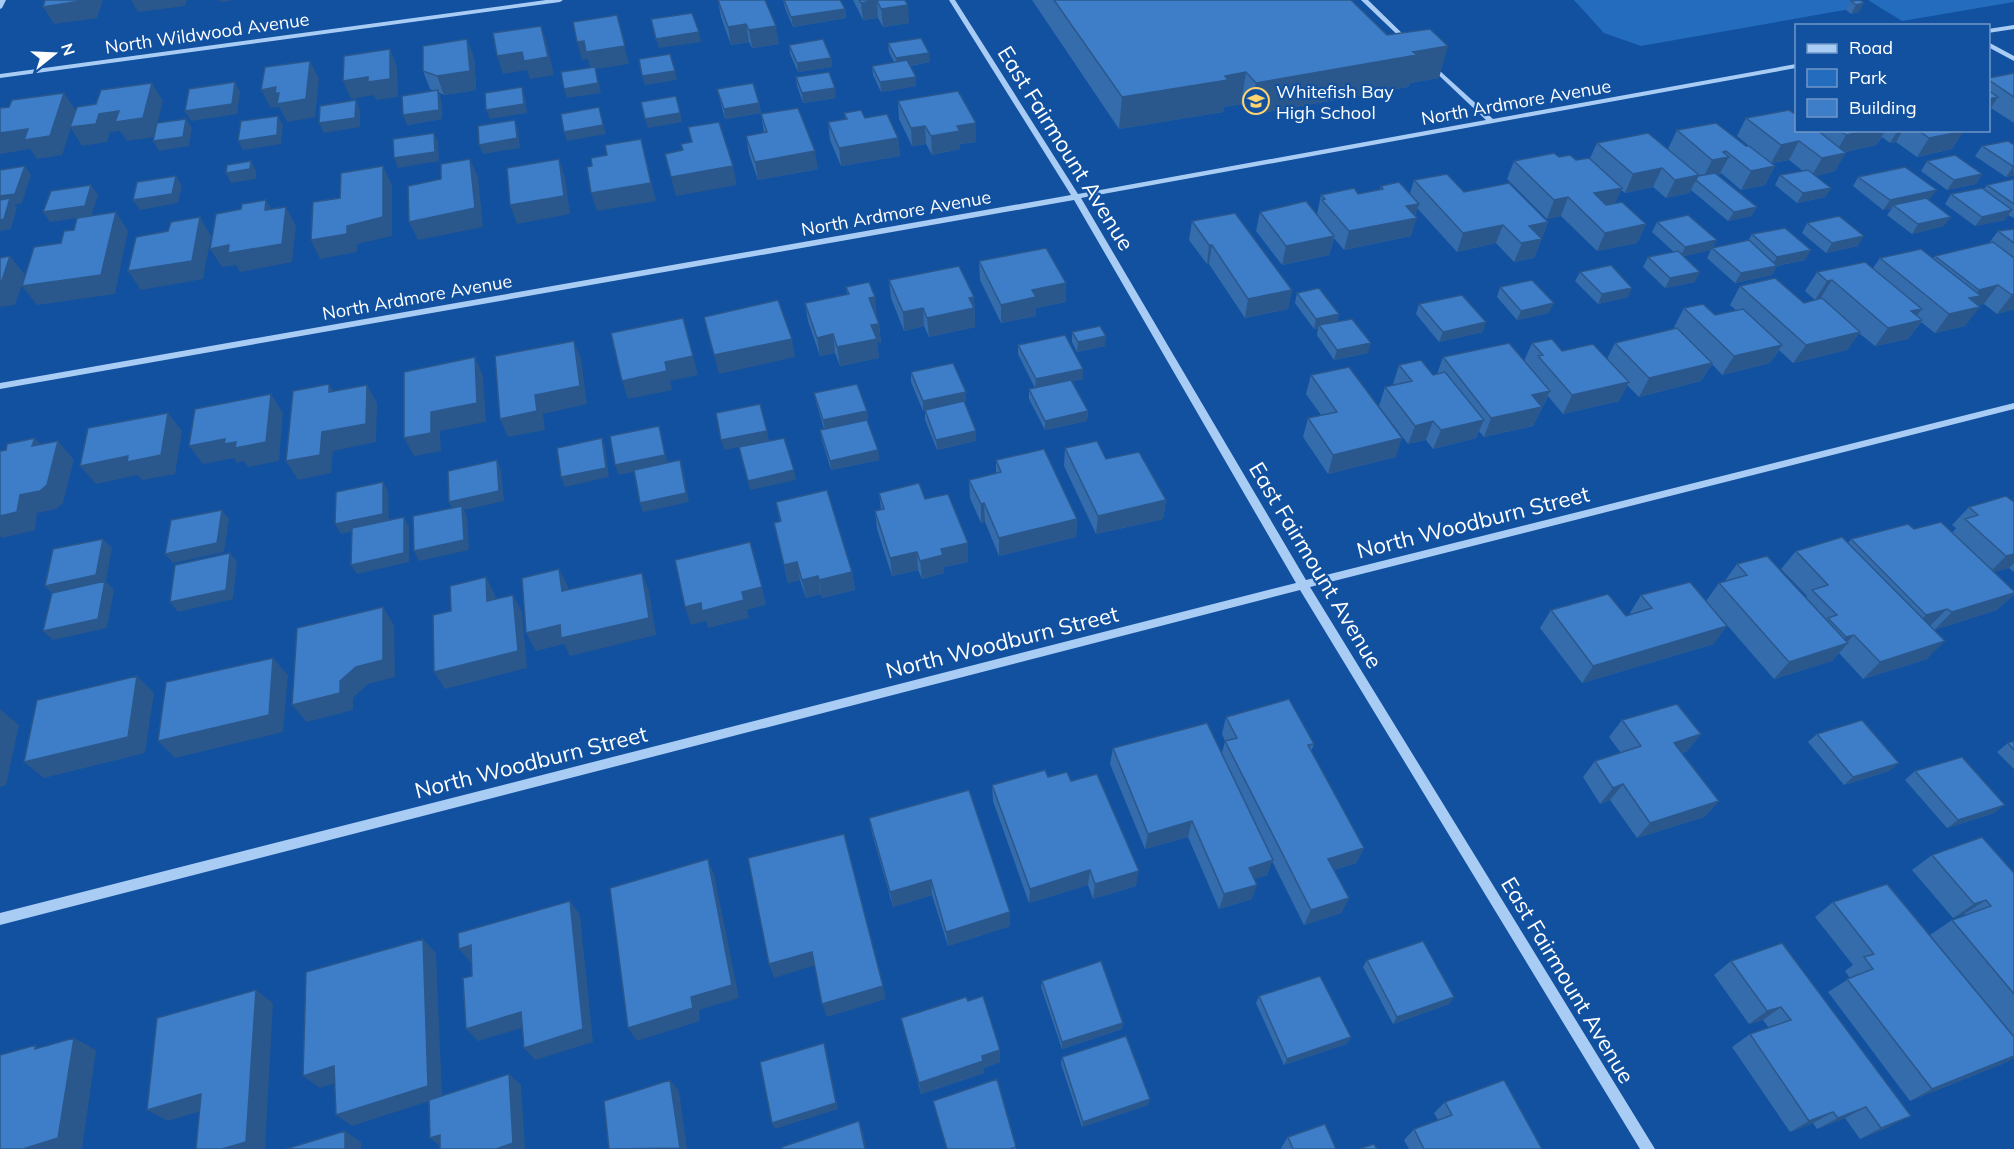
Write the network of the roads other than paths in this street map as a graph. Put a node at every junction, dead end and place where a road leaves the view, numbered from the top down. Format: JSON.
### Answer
{"nodes":[{"id":1,"x":3,"y":0,"type":"edge"},
{"id":2,"x":560,"y":0,"type":"edge"},
{"id":3,"x":952,"y":0,"type":"edge"},
{"id":4,"x":1364,"y":0,"type":"edge"},
{"id":5,"x":0,"y":7,"type":"edge"},
{"id":6,"x":2014,"y":27,"type":"edge"},
{"id":7,"x":1990,"y":31,"type":"edge"},
{"id":8,"x":1990,"y":45,"type":"edge"},
{"id":9,"x":1413,"y":47,"type":"edge"},
{"id":10,"x":1421,"y":55,"type":"edge"},
{"id":11,"x":2014,"y":59,"type":"edge"},
{"id":12,"x":1795,"y":66,"type":"edge"},
{"id":13,"x":0,"y":76,"type":"edge"},
{"id":14,"x":1491,"y":122,"type":"junction"},
{"id":15,"x":1076,"y":197,"type":"junction"},
{"id":16,"x":0,"y":386,"type":"edge"},
{"id":17,"x":2014,"y":406,"type":"edge"},
{"id":18,"x":1303,"y":585,"type":"junction"},
{"id":19,"x":0,"y":919,"type":"edge"},
{"id":20,"x":1648,"y":1149,"type":"edge"}],
"edges":[{"from":1,"to":5,"type":"street"},
{"from":2,"to":13,"type":"street","name":"North Wildwood Avenue"},
{"from":3,"to":15,"type":"street","name":"East Fairmount Avenue"},
{"from":4,"to":9,"type":"street"},
{"from":6,"to":7,"type":"street"},
{"from":8,"to":11,"type":"street"},
{"from":10,"to":14,"type":"street"},
{"from":12,"to":14,"type":"street","name":"North Ardmore Avenue"},
{"from":14,"to":15,"type":"street","name":"North Ardmore Avenue"},
{"from":15,"to":16,"type":"street","name":"North Ardmore Avenue"},
{"from":15,"to":18,"type":"street","name":"East Fairmount Avenue"},
{"from":17,"to":18,"type":"street","name":"North Woodburn Street"},
{"from":18,"to":19,"type":"street","name":"North Woodburn Street"},
{"from":18,"to":20,"type":"street","name":"East Fairmount Avenue"}]}
